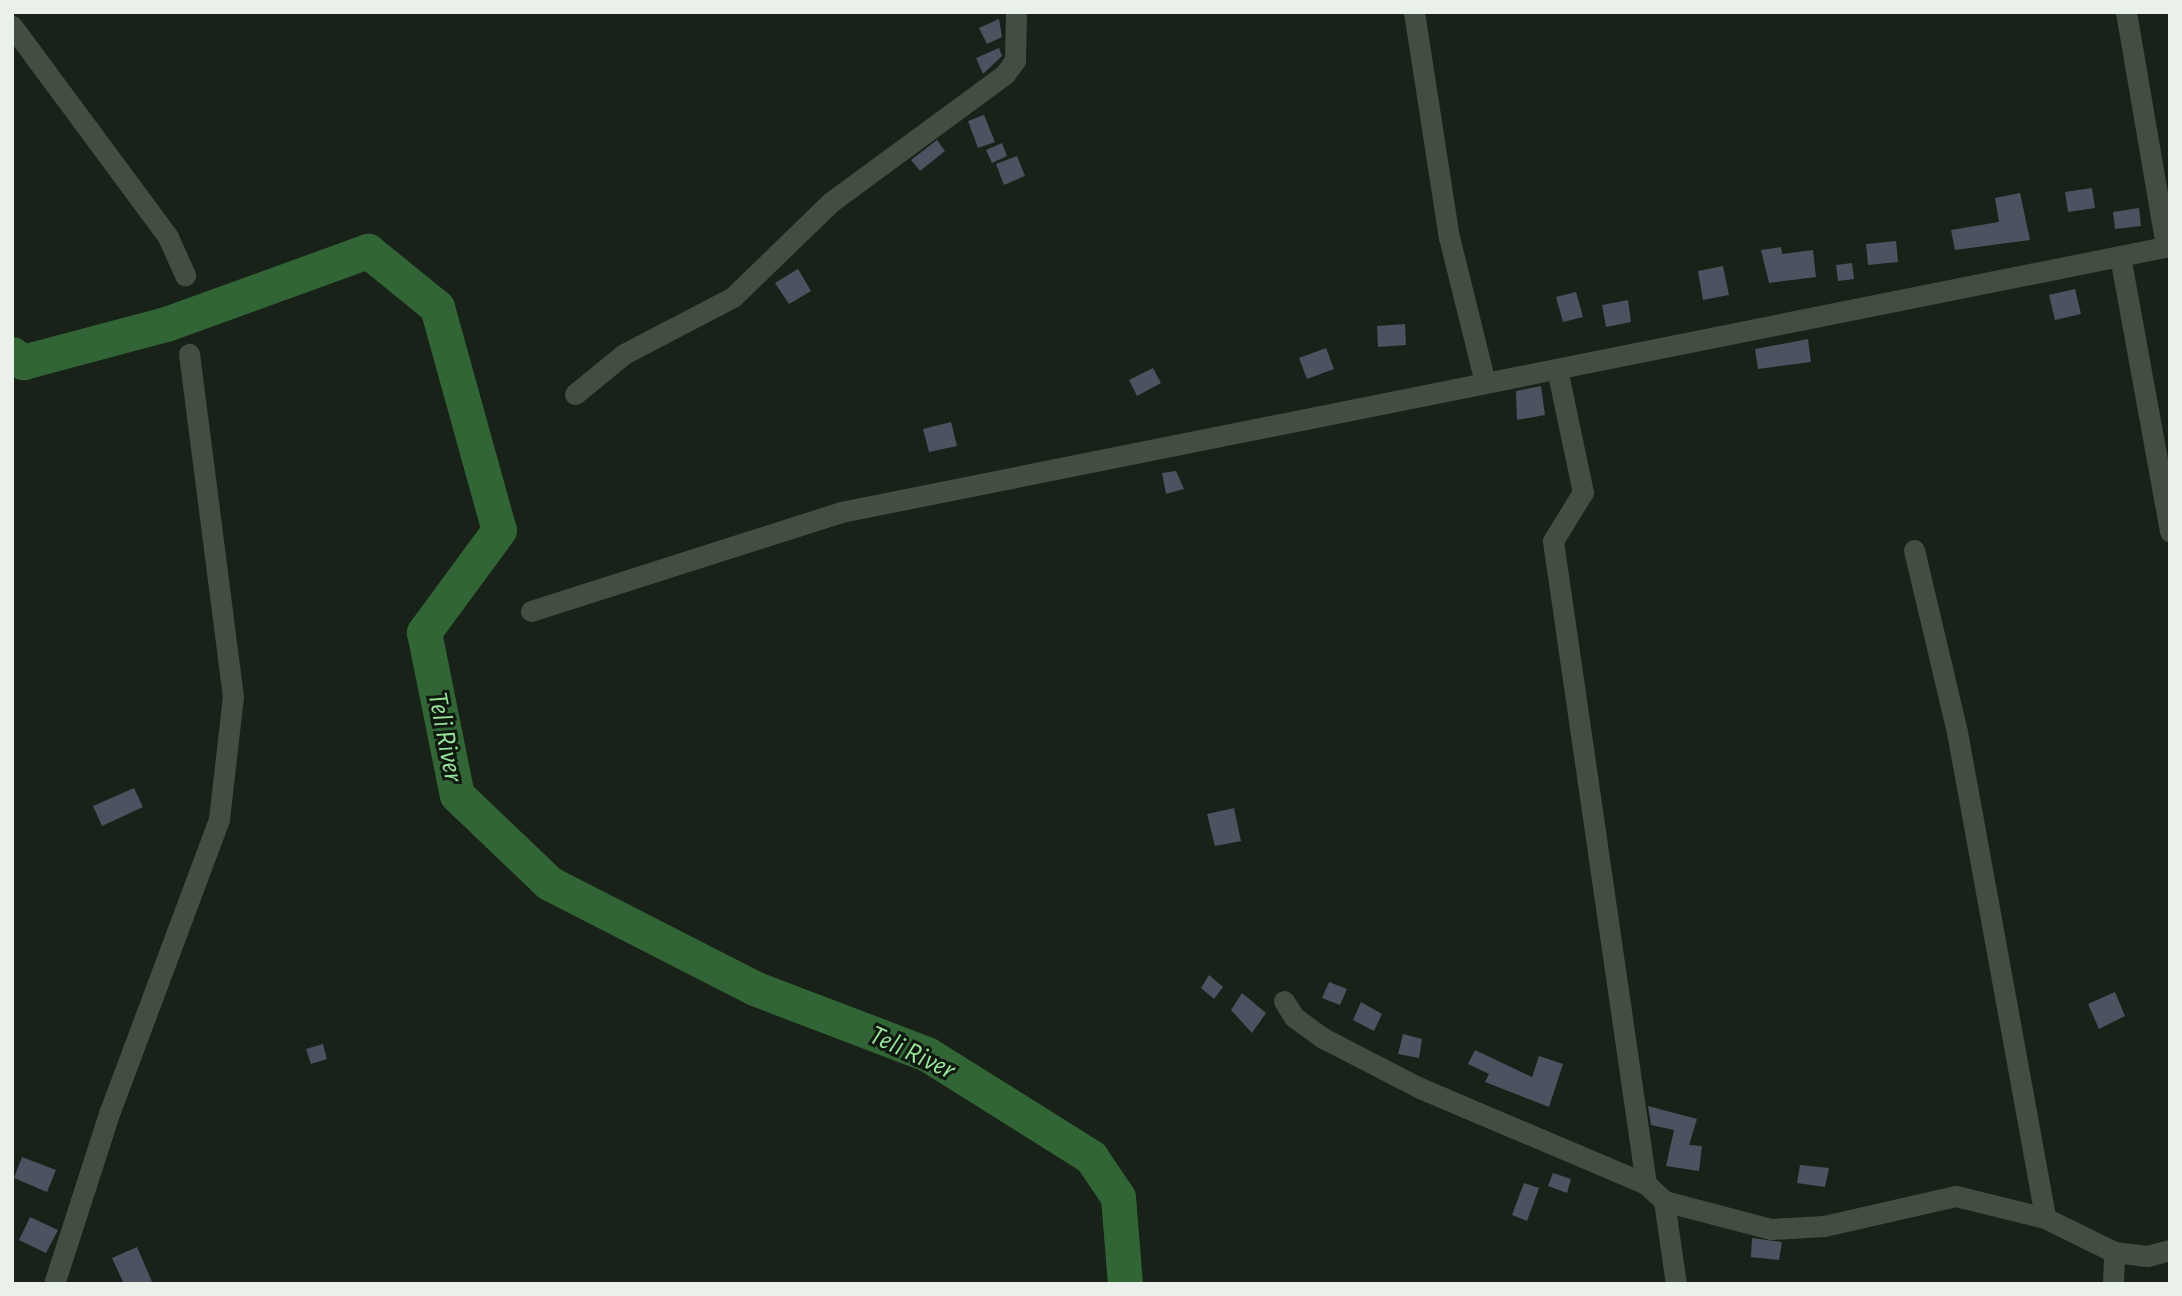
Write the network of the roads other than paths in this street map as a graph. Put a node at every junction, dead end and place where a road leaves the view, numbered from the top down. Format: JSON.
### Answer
{"nodes":[{"id":1,"x":1016,"y":12,"type":"edge"},
{"id":2,"x":1414,"y":12,"type":"edge"},
{"id":3,"x":2126,"y":12,"type":"edge"},
{"id":4,"x":12,"y":26,"type":"edge"},
{"id":5,"x":2168,"y":247,"type":"edge"},
{"id":6,"x":2120,"y":256,"type":"junction"},
{"id":7,"x":186,"y":275,"type":"dead end"},
{"id":8,"x":189,"y":354,"type":"dead end"},
{"id":9,"x":1557,"y":369,"type":"junction"},
{"id":10,"x":1484,"y":379,"type":"junction"},
{"id":11,"x":575,"y":394,"type":"dead end"},
{"id":12,"x":2170,"y":531,"type":"edge"},
{"id":13,"x":1914,"y":550,"type":"dead end"},
{"id":14,"x":531,"y":611,"type":"dead end"},
{"id":15,"x":1284,"y":1001,"type":"dead end"},
{"id":16,"x":1646,"y":1184,"type":"junction"},
{"id":17,"x":1664,"y":1201,"type":"junction"},
{"id":18,"x":2045,"y":1218,"type":"junction"},
{"id":19,"x":2170,"y":1250,"type":"edge"},
{"id":20,"x":2114,"y":1252,"type":"junction"},
{"id":21,"x":54,"y":1284,"type":"edge"},
{"id":22,"x":1676,"y":1284,"type":"edge"},
{"id":23,"x":2113,"y":1284,"type":"edge"}],
"edges":[{"from":1,"to":11,"type":"street"},
{"from":2,"to":10,"type":"street"},
{"from":3,"to":5,"type":"street"},
{"from":4,"to":7,"type":"street"},
{"from":5,"to":6,"type":"street"},
{"from":6,"to":9,"type":"street"},
{"from":6,"to":12,"type":"street"},
{"from":8,"to":21,"type":"street"},
{"from":9,"to":10,"type":"street"},
{"from":9,"to":16,"type":"street"},
{"from":10,"to":14,"type":"street"},
{"from":13,"to":18,"type":"street"},
{"from":15,"to":16,"type":"street"},
{"from":16,"to":17,"type":"street"},
{"from":17,"to":18,"type":"street"},
{"from":17,"to":22,"type":"street"},
{"from":18,"to":20,"type":"street"},
{"from":19,"to":20,"type":"street"},
{"from":20,"to":23,"type":"street"}]}
